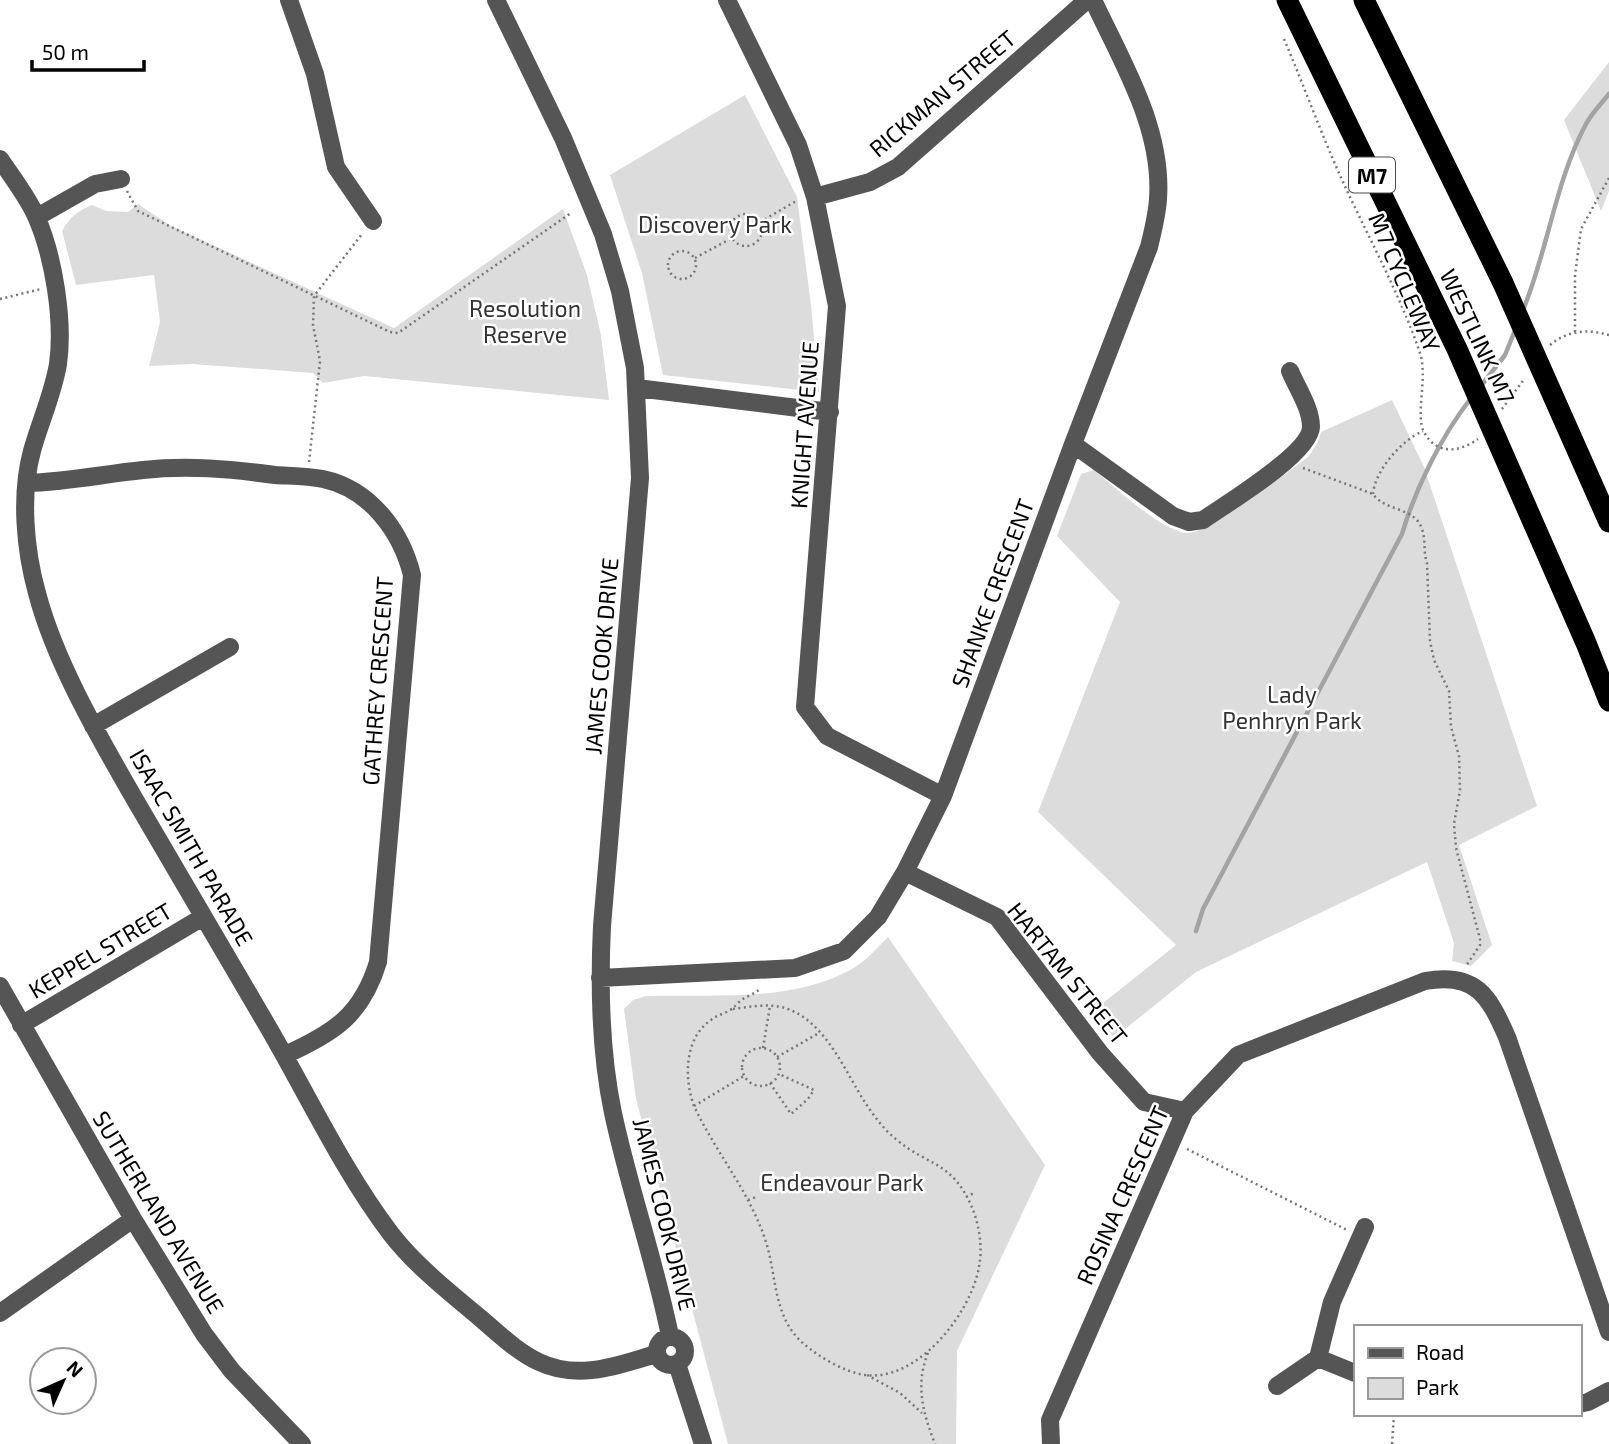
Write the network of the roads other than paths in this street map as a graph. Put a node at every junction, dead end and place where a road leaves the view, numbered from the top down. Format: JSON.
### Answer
{"nodes":[{"id":1,"x":289,"y":0,"type":"edge"},
{"id":2,"x":496,"y":0,"type":"edge"},
{"id":3,"x":1087,"y":0,"type":"edge"},
{"id":4,"x":1093,"y":0,"type":"edge"},
{"id":5,"x":1287,"y":0,"type":"edge"},
{"id":6,"x":1364,"y":0,"type":"edge"},
{"id":7,"x":734,"y":2,"type":"edge"},
{"id":8,"x":0,"y":159,"type":"edge"},
{"id":9,"x":121,"y":179,"type":"road end"},
{"id":10,"x":814,"y":194,"type":"junction"},
{"id":11,"x":37,"y":217,"type":"junction"},
{"id":12,"x":373,"y":221,"type":"road end"},
{"id":13,"x":1290,"y":371,"type":"dead end"},
{"id":14,"x":637,"y":388,"type":"junction"},
{"id":15,"x":830,"y":412,"type":"junction"},
{"id":16,"x":1073,"y":444,"type":"junction"},
{"id":17,"x":27,"y":482,"type":"junction"},
{"id":18,"x":1609,"y":522,"type":"edge"},
{"id":19,"x":230,"y":648,"type":"dead end"},
{"id":20,"x":1609,"y":701,"type":"edge"},
{"id":21,"x":93,"y":726,"type":"junction"},
{"id":22,"x":943,"y":796,"type":"junction"},
{"id":23,"x":905,"y":872,"type":"junction"},
{"id":24,"x":203,"y":917,"type":"junction"},
{"id":25,"x":600,"y":978,"type":"junction"},
{"id":26,"x":0,"y":986,"type":"edge"},
{"id":27,"x":21,"y":1025,"type":"junction"},
{"id":28,"x":285,"y":1055,"type":"junction"},
{"id":29,"x":1185,"y":1111,"type":"junction"},
{"id":30,"x":133,"y":1219,"type":"junction"},
{"id":31,"x":1366,"y":1227,"type":"road end"},
{"id":32,"x":0,"y":1313,"type":"edge"},
{"id":33,"x":1609,"y":1332,"type":"edge"},
{"id":34,"x":670,"y":1336,"type":"junction"},
{"id":35,"x":656,"y":1354,"type":"junction"},
{"id":36,"x":1318,"y":1358,"type":"junction"},
{"id":37,"x":677,"y":1364,"type":"junction"},
{"id":38,"x":1354,"y":1373,"type":"edge"},
{"id":39,"x":1277,"y":1386,"type":"dead end"},
{"id":40,"x":1609,"y":1391,"type":"edge"},
{"id":41,"x":1581,"y":1404,"type":"edge"},
{"id":42,"x":302,"y":1444,"type":"edge"},
{"id":43,"x":703,"y":1444,"type":"edge"},
{"id":44,"x":1051,"y":1444,"type":"edge"}],
"edges":[{"from":1,"to":12,"type":"street"},
{"from":2,"to":14,"type":"street","name":"JAMES COOK DRIVE"},
{"from":3,"to":10,"type":"street","name":"RICKMAN STREET"},
{"from":4,"to":16,"type":"street","name":"SHANKE CRESCENT"},
{"from":5,"to":20,"type":"highway","name":"WESTLINK M7","number":"M7"},
{"from":6,"to":18,"type":"highway","name":"WESTLINK M7"},
{"from":7,"to":10,"type":"street","name":"KNIGHT AVENUE"},
{"from":8,"to":11,"type":"street","name":"ISAAC SMITH PARADE"},
{"from":9,"to":11,"type":"street"},
{"from":10,"to":15,"type":"street","name":"KNIGHT AVENUE"},
{"from":11,"to":17,"type":"street","name":"ISAAC SMITH PARADE"},
{"from":13,"to":16,"type":"street"},
{"from":14,"to":15,"type":"street"},
{"from":14,"to":25,"type":"street","name":"JAMES COOK DRIVE"},
{"from":15,"to":22,"type":"street","name":"KNIGHT AVENUE"},
{"from":16,"to":22,"type":"street","name":"SHANKE CRESCENT"},
{"from":17,"to":21,"type":"street","name":"ISAAC SMITH PARADE"},
{"from":17,"to":28,"type":"street","name":"GATHREY CRESCENT"},
{"from":19,"to":21,"type":"street"},
{"from":21,"to":24,"type":"street","name":"ISAAC SMITH PARADE"},
{"from":22,"to":23,"type":"street","name":"SHANKE CRESCENT"},
{"from":23,"to":25,"type":"street","name":"SHANKE CRESCENT"},
{"from":23,"to":29,"type":"street","name":"HARTAM STREET"},
{"from":24,"to":27,"type":"street","name":"KEPPEL STREET"},
{"from":24,"to":28,"type":"street","name":"ISAAC SMITH PARADE"},
{"from":25,"to":34,"type":"street","name":"JAMES COOK DRIVE"},
{"from":26,"to":27,"type":"street","name":"SUTHERLAND AVENUE"},
{"from":27,"to":30,"type":"street","name":"SUTHERLAND AVENUE"},
{"from":28,"to":35,"type":"street","name":"ISAAC SMITH PARADE"},
{"from":29,"to":33,"type":"street","name":"ROSINA CRESCENT"},
{"from":29,"to":44,"type":"street","name":"ROSINA CRESCENT"},
{"from":30,"to":32,"type":"street"},
{"from":30,"to":42,"type":"street","name":"SUTHERLAND AVENUE"},
{"from":31,"to":36,"type":"street"},
{"from":34,"to":35,"type":"street"},
{"from":34,"to":37,"type":"street"},
{"from":35,"to":37,"type":"street"},
{"from":36,"to":38,"type":"street"},
{"from":36,"to":39,"type":"street"},
{"from":37,"to":43,"type":"street"},
{"from":40,"to":41,"type":"street"}]}
